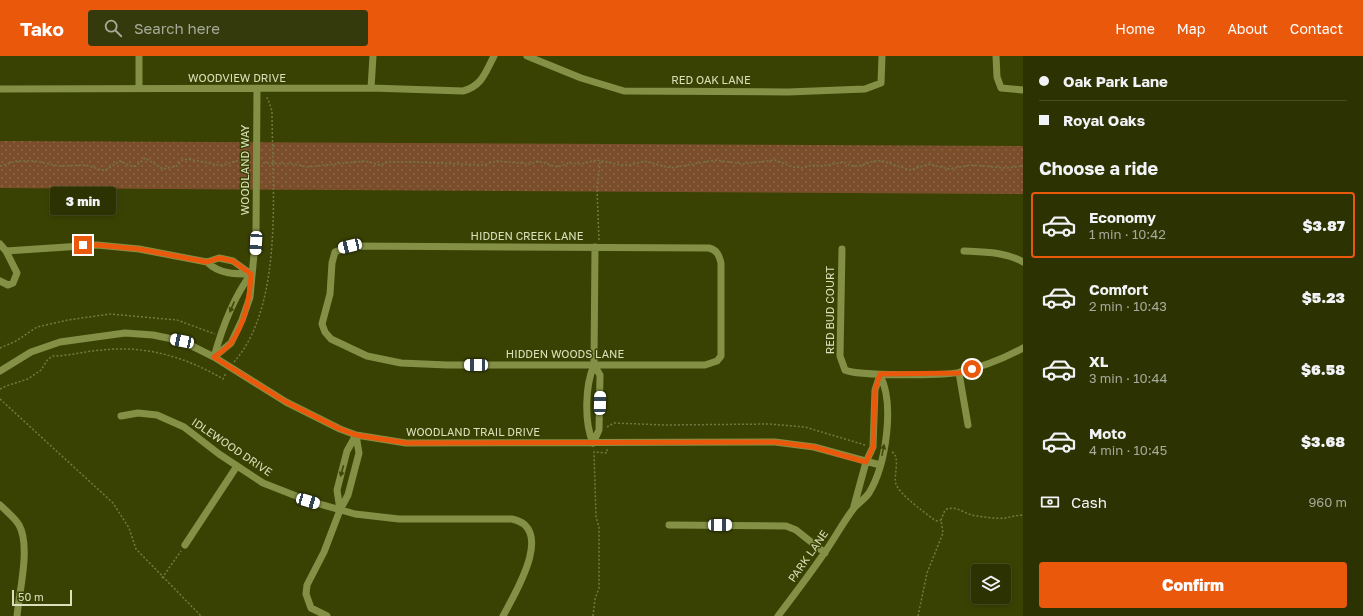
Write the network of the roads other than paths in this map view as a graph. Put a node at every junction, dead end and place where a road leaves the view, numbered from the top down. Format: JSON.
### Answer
{"nodes":[{"id":1,"x":139,"y":56,"type":"edge"},
{"id":2,"x":373,"y":56,"type":"edge"},
{"id":3,"x":494,"y":56,"type":"edge"},
{"id":4,"x":527,"y":56,"type":"edge"},
{"id":5,"x":996,"y":56,"type":"edge"},
{"id":6,"x":882,"y":60,"type":"edge"},
{"id":7,"x":139,"y":88,"type":"junction"},
{"id":8,"x":371,"y":88,"type":"junction"},
{"id":9,"x":0,"y":89,"type":"edge"},
{"id":10,"x":257,"y":89,"type":"junction"},
{"id":11,"x":1023,"y":90,"type":"edge"},
{"id":12,"x":0,"y":244,"type":"edge"},
{"id":13,"x":597,"y":247,"type":"junction"},
{"id":14,"x":842,"y":249,"type":"dead end"},
{"id":15,"x":6,"y":251,"type":"junction"},
{"id":16,"x":964,"y":251,"type":"dead end"},
{"id":17,"x":207,"y":262,"type":"junction"},
{"id":18,"x":1023,"y":262,"type":"edge"},
{"id":19,"x":251,"y":274,"type":"junction"},
{"id":20,"x":0,"y":281,"type":"edge"},
{"id":21,"x":325,"y":332,"type":"joint"},
{"id":22,"x":1023,"y":348,"type":"edge"},
{"id":23,"x":214,"y":357,"type":"junction"},
{"id":24,"x":717,"y":361,"type":"joint"},
{"id":25,"x":594,"y":365,"type":"junction"},
{"id":26,"x":0,"y":371,"type":"edge"},
{"id":27,"x":959,"y":373,"type":"junction"},
{"id":28,"x":880,"y":374,"type":"junction"},
{"id":29,"x":120,"y":416,"type":"dead end"},
{"id":30,"x":968,"y":425,"type":"dead end"},
{"id":31,"x":356,"y":435,"type":"junction"},
{"id":32,"x":593,"y":444,"type":"junction"},
{"id":33,"x":866,"y":462,"type":"junction"},
{"id":34,"x":880,"y":465,"type":"junction"},
{"id":35,"x":237,"y":466,"type":"junction"},
{"id":36,"x":0,"y":505,"type":"edge"},
{"id":37,"x":854,"y":508,"type":"junction"},
{"id":38,"x":340,"y":510,"type":"junction"},
{"id":39,"x":668,"y":525,"type":"dead end"},
{"id":40,"x":185,"y":545,"type":"road end"},
{"id":41,"x":825,"y":553,"type":"junction"},
{"id":42,"x":16,"y":616,"type":"edge"},
{"id":43,"x":327,"y":616,"type":"edge"},
{"id":44,"x":503,"y":616,"type":"edge"},
{"id":45,"x":778,"y":616,"type":"edge"}],
"edges":[{"from":1,"to":7,"type":"street"},
{"from":2,"to":8,"type":"street"},
{"from":3,"to":8,"type":"street","name":"WOODVIEW DRIVE"},
{"from":4,"to":6,"type":"street","name":"RED OAK LANE"},
{"from":5,"to":11,"type":"street"},
{"from":7,"to":9,"type":"street","name":"WOODVIEW DRIVE"},
{"from":7,"to":10,"type":"street","name":"WOODVIEW DRIVE"},
{"from":8,"to":10,"type":"street","name":"WOODVIEW DRIVE"},
{"from":10,"to":19,"type":"street","name":"WOODLAND WAY"},
{"from":12,"to":15,"type":"street"},
{"from":13,"to":21,"type":"street","name":"HIDDEN CREEK LANE"},
{"from":13,"to":24,"type":"street","name":"HIDDEN CREEK LANE"},
{"from":13,"to":25,"type":"street"},
{"from":14,"to":28,"type":"street","name":"RED BUD COURT"},
{"from":15,"to":17,"type":"street"},
{"from":15,"to":20,"type":"street"},
{"from":16,"to":18,"type":"street"},
{"from":17,"to":19,"type":"street"},
{"from":17,"to":19,"type":"street"},
{"from":19,"to":23,"type":"street","name":"WOODLAND WAY","one_way":true},
{"from":19,"to":23,"type":"street","name":"WOODLAND WAY"},
{"from":21,"to":25,"type":"street","name":"HIDDEN WOODS LANE"},
{"from":22,"to":27,"type":"street"},
{"from":23,"to":26,"type":"street","name":"WOODLAND TRAIL DRIVE"},
{"from":23,"to":31,"type":"street","name":"WOODLAND TRAIL DRIVE"},
{"from":24,"to":25,"type":"street","name":"HIDDEN WOODS LANE"},
{"from":25,"to":32,"type":"street"},
{"from":25,"to":32,"type":"street"},
{"from":27,"to":28,"type":"street"},
{"from":27,"to":30,"type":"street"},
{"from":28,"to":33,"type":"street","name":"PARK LANE"},
{"from":34,"to":28,"type":"street","name":"PARK LANE","one_way":true},
{"from":29,"to":35,"type":"street","name":"IDLEWOOD DRIVE"},
{"from":31,"to":32,"type":"street","name":"WOODLAND TRAIL DRIVE"},
{"from":31,"to":38,"type":"street"},
{"from":31,"to":38,"type":"street","one_way":true},
{"from":32,"to":33,"type":"street","name":"WOODLAND TRAIL DRIVE"},
{"from":33,"to":34,"type":"street","name":"WOODLAND TRAIL DRIVE"},
{"from":33,"to":37,"type":"street","name":"PARK LANE"},
{"from":34,"to":37,"type":"street","name":"PARK LANE"},
{"from":35,"to":38,"type":"street","name":"IDLEWOOD DRIVE"},
{"from":35,"to":40,"type":"street"},
{"from":36,"to":42,"type":"street"},
{"from":37,"to":41,"type":"street","name":"PARK LANE"},
{"from":38,"to":43,"type":"street"},
{"from":38,"to":44,"type":"street","name":"IDLEWOOD DRIVE"},
{"from":39,"to":41,"type":"street"},
{"from":41,"to":45,"type":"street","name":"PARK LANE"}]}
